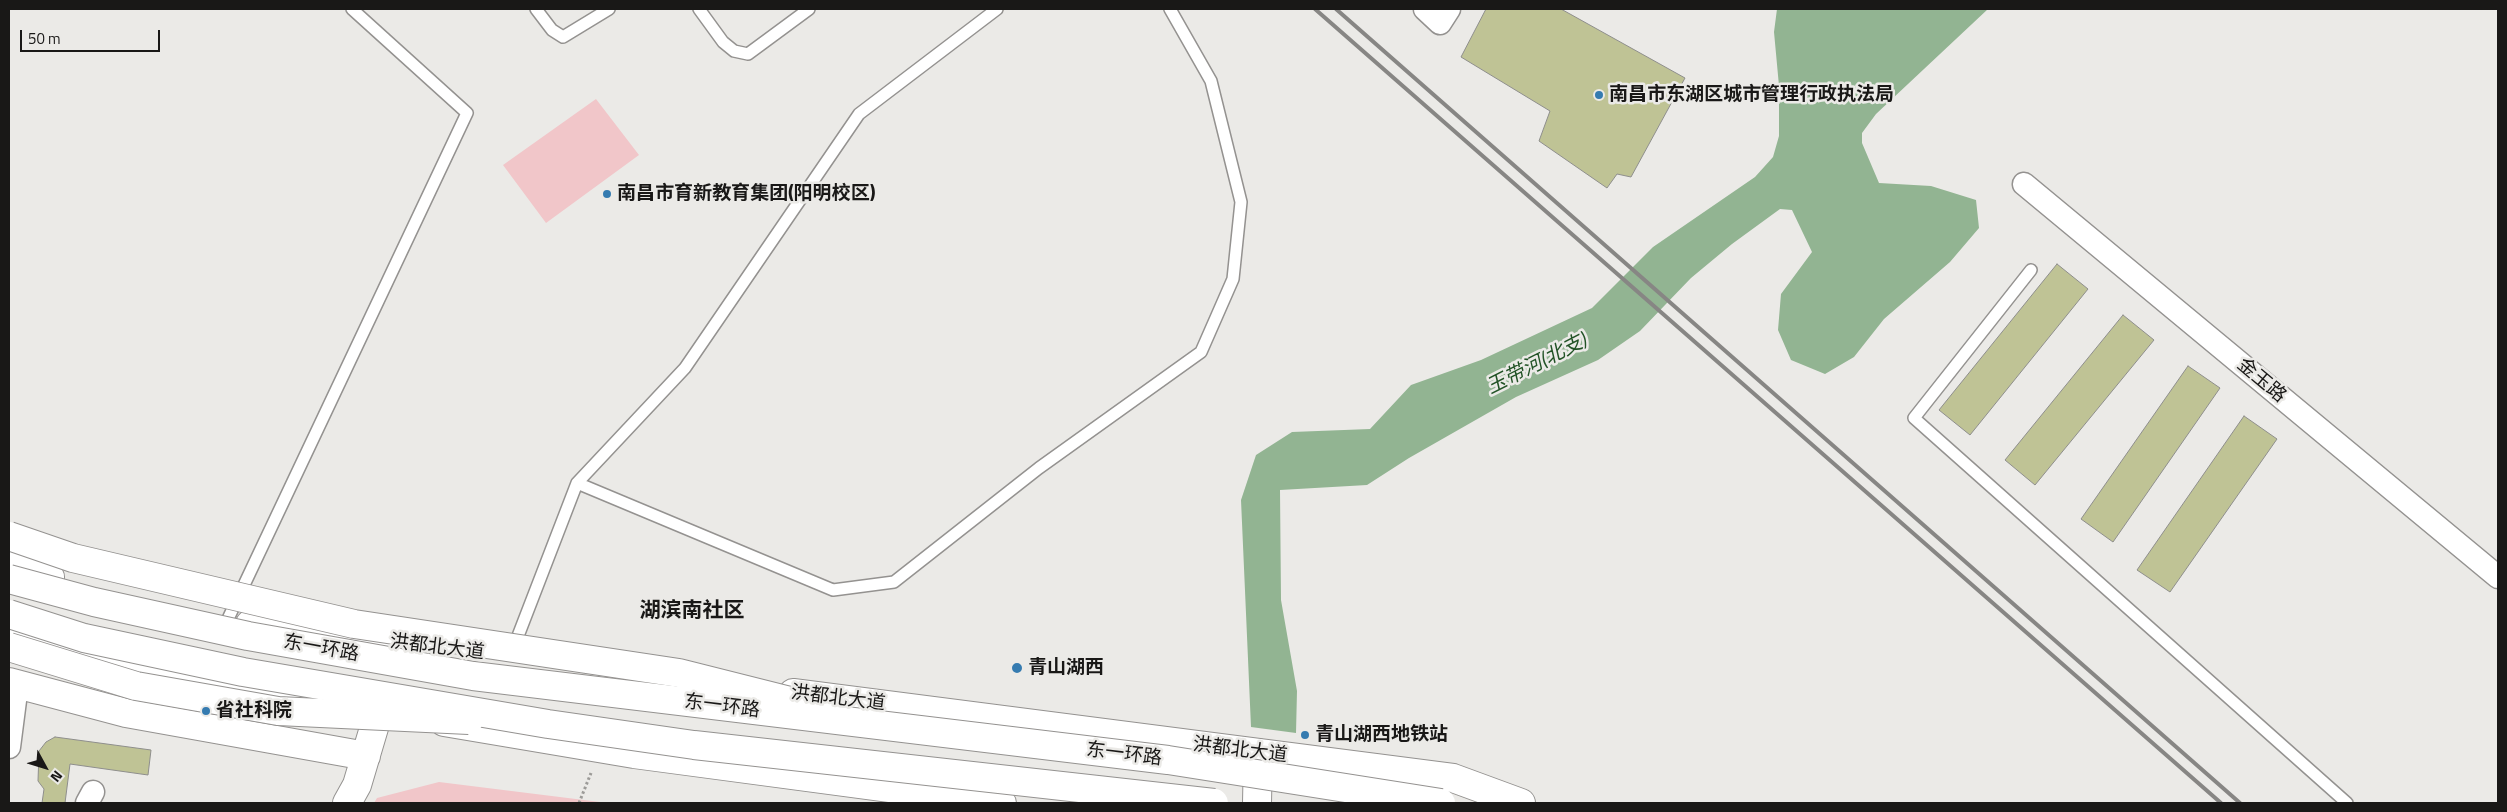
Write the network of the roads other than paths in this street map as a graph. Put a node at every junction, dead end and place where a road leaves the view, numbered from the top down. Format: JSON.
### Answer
{"nodes":[{"id":1,"x":352,"y":9,"type":"edge"},
{"id":2,"x":536,"y":9,"type":"edge"},
{"id":3,"x":609,"y":9,"type":"edge"},
{"id":4,"x":699,"y":9,"type":"edge"},
{"id":5,"x":809,"y":9,"type":"edge"},
{"id":6,"x":997,"y":9,"type":"edge"},
{"id":7,"x":1170,"y":9,"type":"edge"},
{"id":8,"x":1424,"y":9,"type":"edge"},
{"id":9,"x":1449,"y":9,"type":"edge"},
{"id":10,"x":2024,"y":184,"type":"dead end"},
{"id":11,"x":2032,"y":270,"type":"dead end"},
{"id":12,"x":577,"y":483,"type":"junction"},
{"id":13,"x":9,"y":536,"type":"edge"},
{"id":14,"x":9,"y":564,"type":"edge"},
{"id":15,"x":2496,"y":571,"type":"edge"},
{"id":16,"x":9,"y":578,"type":"edge"},
{"id":17,"x":9,"y":614,"type":"edge"},
{"id":18,"x":227,"y":621,"type":"junction"},
{"id":19,"x":9,"y":634,"type":"edge"},
{"id":20,"x":9,"y":647,"type":"edge"},
{"id":21,"x":509,"y":657,"type":"junction"},
{"id":22,"x":13,"y":684,"type":"edge"},
{"id":23,"x":379,"y":711,"type":"junction"},
{"id":24,"x":548,"y":724,"type":"junction"},
{"id":25,"x":894,"y":728,"type":"junction"},
{"id":26,"x":9,"y":747,"type":"edge"},
{"id":27,"x":1258,"y":753,"type":"junction"},
{"id":28,"x":366,"y":756,"type":"junction"},
{"id":29,"x":346,"y":803,"type":"edge"},
{"id":30,"x":1002,"y":803,"type":"edge"},
{"id":31,"x":1214,"y":803,"type":"edge"},
{"id":32,"x":1257,"y":803,"type":"edge"},
{"id":33,"x":1441,"y":803,"type":"edge"},
{"id":34,"x":1521,"y":803,"type":"edge"},
{"id":35,"x":2347,"y":803,"type":"edge"}],
"edges":[{"from":1,"to":18,"type":"lane"},
{"from":2,"to":3,"type":"lane"},
{"from":4,"to":5,"type":"lane"},
{"from":6,"to":12,"type":"lane"},
{"from":7,"to":12,"type":"lane"},
{"from":8,"to":9,"type":"street"},
{"from":10,"to":15,"type":"street","name":"金玉路"},
{"from":11,"to":35,"type":"lane"},
{"from":12,"to":21,"type":"lane"},
{"from":13,"to":25,"type":"main road","bridge":true},
{"from":14,"to":18,"type":"main road","name":"洪都北大道"},
{"from":16,"to":25,"type":"main road","name":"东一环路","bridge":true},
{"from":17,"to":24,"type":"main road","name":"东一环路","bridge":true},
{"from":18,"to":21,"type":"main road","name":"洪都北大道"},
{"from":19,"to":23,"type":"main road"},
{"from":20,"to":24,"type":"main road","bridge":true},
{"from":21,"to":27,"type":"main road","name":"洪都北大道"},
{"from":22,"to":26,"type":"street"},
{"from":22,"to":28,"type":"main road"},
{"from":23,"to":28,"type":"main road"},
{"from":23,"to":30,"type":"main road"},
{"from":24,"to":31,"type":"main road","name":"东一环路","bridge":true},
{"from":25,"to":33,"type":"main road","name":"东一环路","bridge":true},
{"from":27,"to":32,"type":"main road"},
{"from":27,"to":34,"type":"main road","name":"洪都北大道"},
{"from":28,"to":29,"type":"main road"}]}
